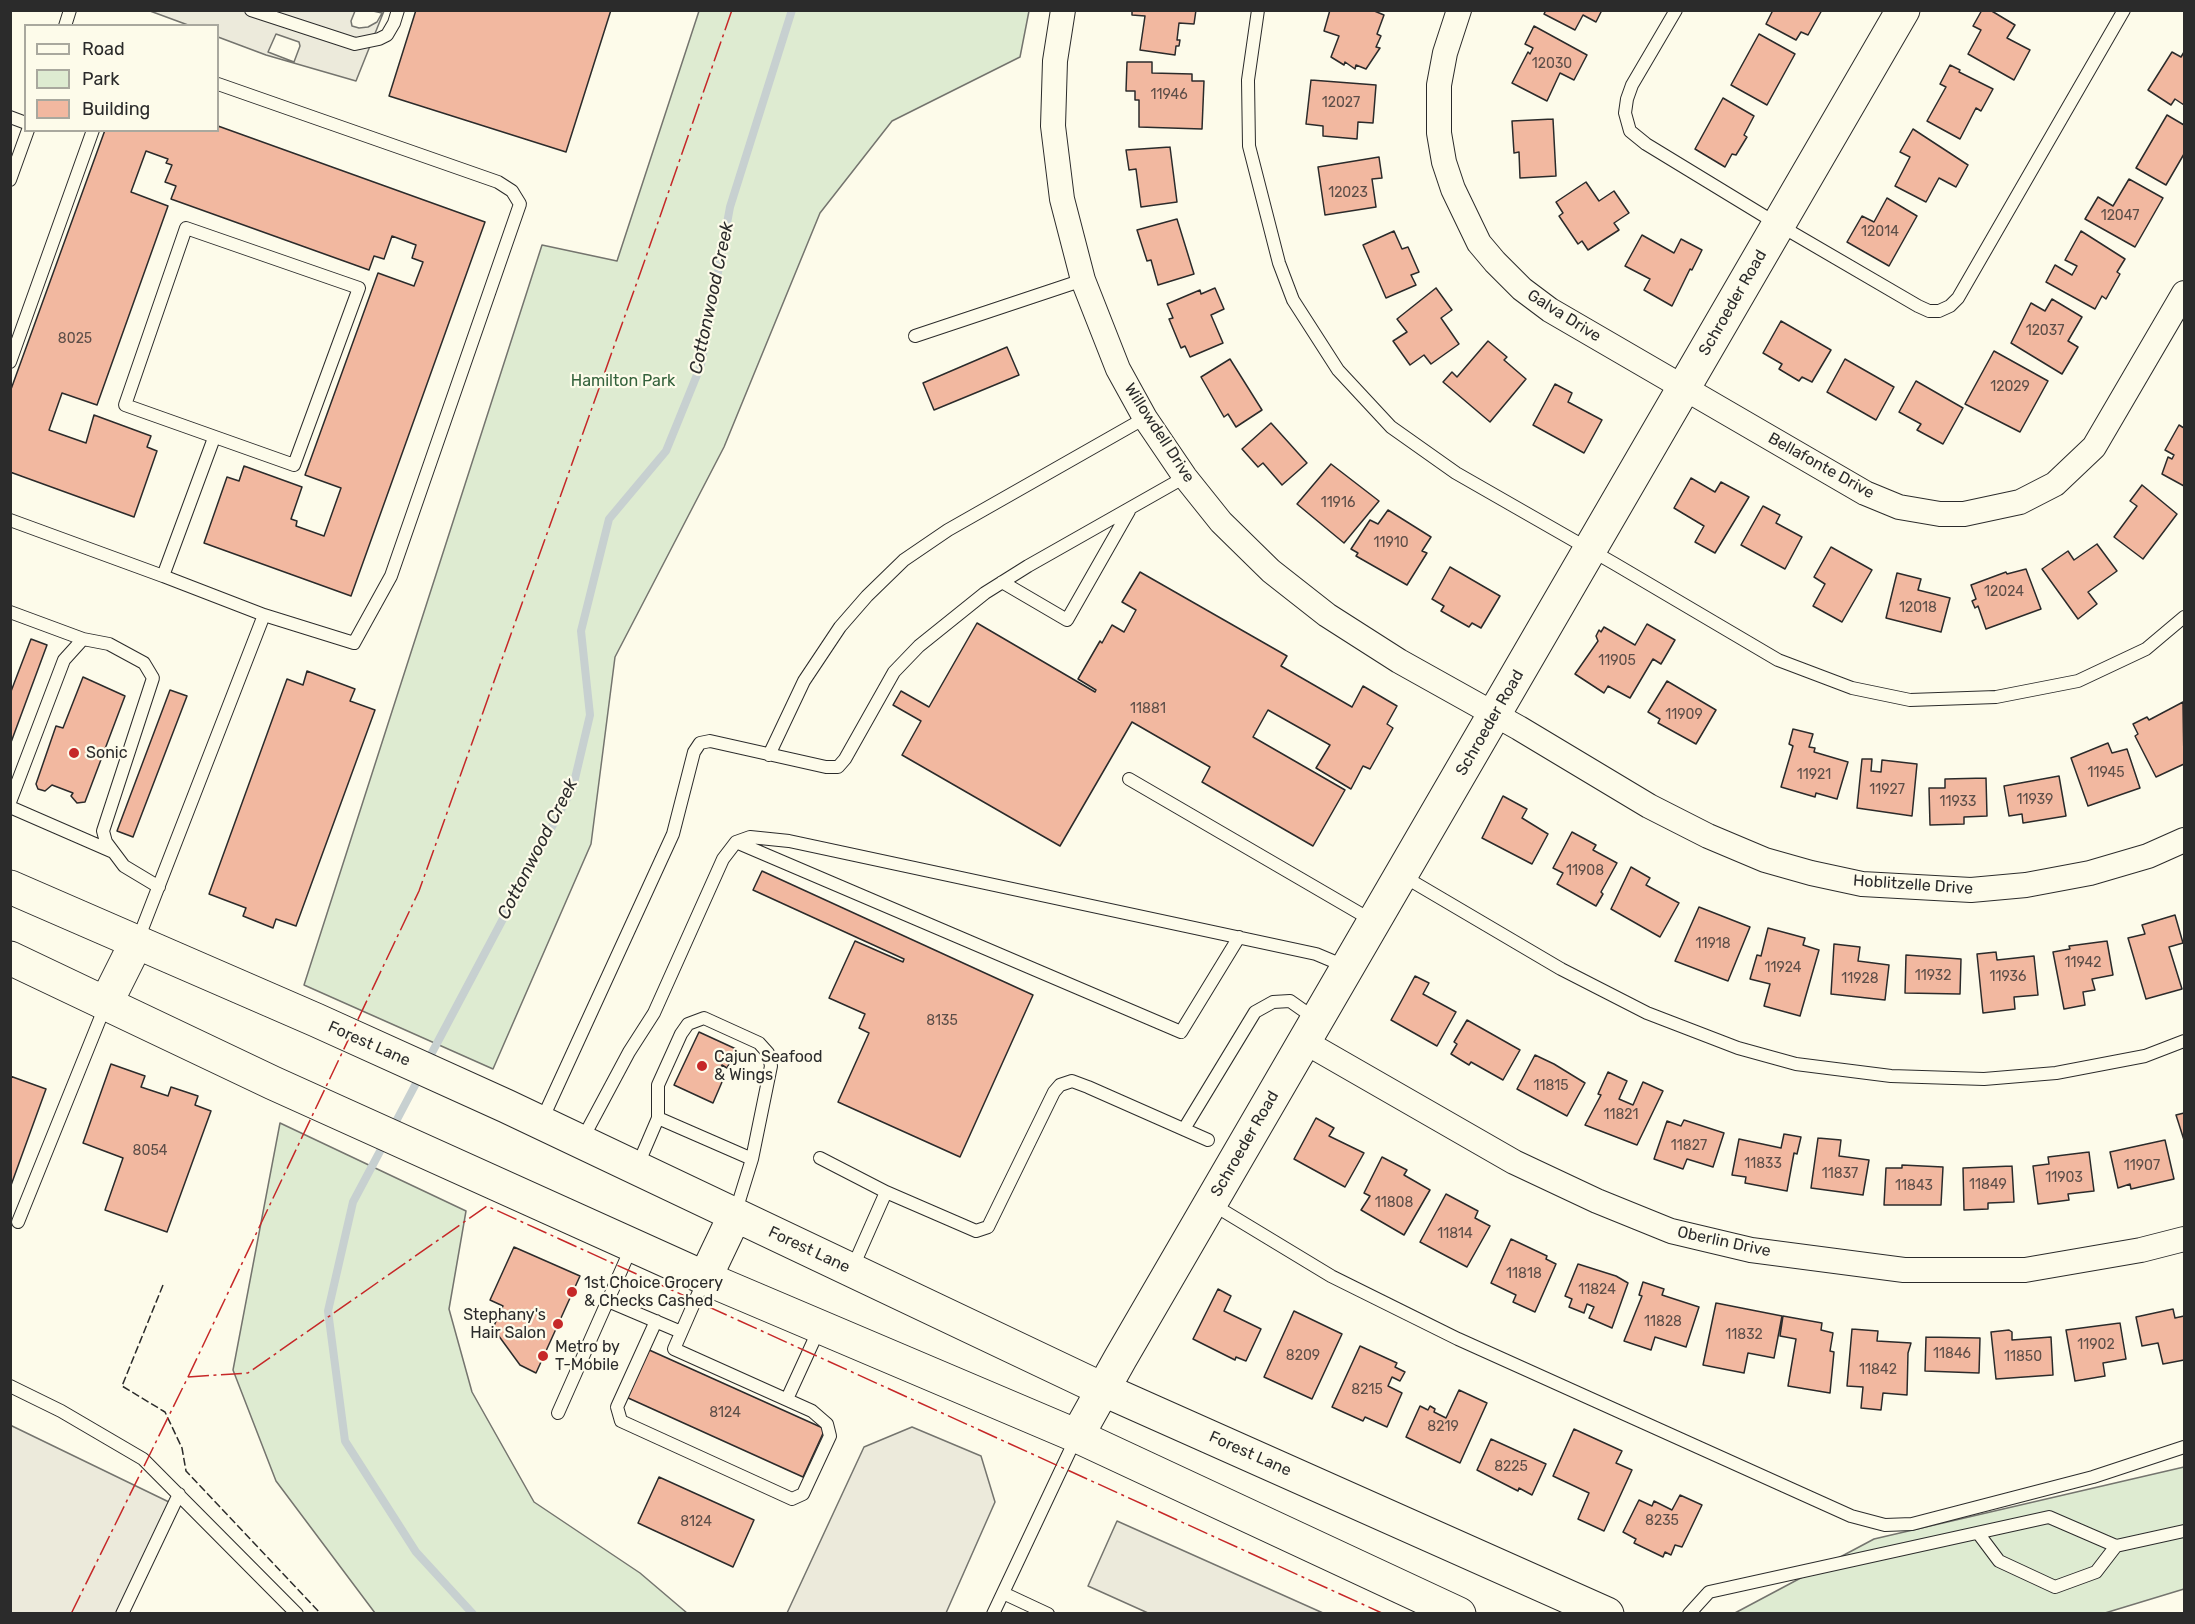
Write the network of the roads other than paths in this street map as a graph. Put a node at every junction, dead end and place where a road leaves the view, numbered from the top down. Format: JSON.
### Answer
{"nodes":[{"id":1,"x":251,"y":10,"type":"edge"},
{"id":2,"x":398,"y":10,"type":"edge"},
{"id":3,"x":1063,"y":10,"type":"edge"},
{"id":4,"x":1258,"y":10,"type":"edge"},
{"id":5,"x":1459,"y":10,"type":"edge"},
{"id":6,"x":1676,"y":10,"type":"edge"},
{"id":7,"x":1903,"y":10,"type":"edge"},
{"id":8,"x":2124,"y":10,"type":"edge"},
{"id":9,"x":219,"y":84,"type":"edge"},
{"id":10,"x":27,"y":132,"type":"edge"},
{"id":11,"x":92,"y":132,"type":"edge"},
{"id":12,"x":10,"y":180,"type":"edge"},
{"id":13,"x":1779,"y":225,"type":"junction"},
{"id":14,"x":1083,"y":280,"type":"junction"},
{"id":15,"x":2184,"y":293,"type":"edge"},
{"id":16,"x":915,"y":336,"type":"dead end"},
{"id":17,"x":10,"y":362,"type":"edge"},
{"id":18,"x":1684,"y":387,"type":"junction"},
{"id":19,"x":1145,"y":418,"type":"junction"},
{"id":20,"x":214,"y":438,"type":"junction"},
{"id":21,"x":1185,"y":477,"type":"junction"},
{"id":22,"x":1129,"y":510,"type":"junction"},
{"id":23,"x":10,"y":520,"type":"edge"},
{"id":24,"x":1589,"y":550,"type":"junction"},
{"id":25,"x":163,"y":576,"type":"junction"},
{"id":26,"x":1002,"y":582,"type":"junction"},
{"id":27,"x":10,"y":612,"type":"edge"},
{"id":28,"x":264,"y":615,"type":"junction"},
{"id":29,"x":2184,"y":617,"type":"edge"},
{"id":30,"x":83,"y":639,"type":"junction"},
{"id":31,"x":1495,"y":714,"type":"junction"},
{"id":32,"x":769,"y":754,"type":"junction"},
{"id":33,"x":1129,"y":778,"type":"dead end"},
{"id":34,"x":10,"y":802,"type":"edge"},
{"id":35,"x":10,"y":807,"type":"edge"},
{"id":36,"x":2184,"y":840,"type":"edge"},
{"id":37,"x":736,"y":842,"type":"junction"},
{"id":38,"x":113,"y":852,"type":"junction"},
{"id":39,"x":1402,"y":875,"type":"junction"},
{"id":40,"x":10,"y":887,"type":"edge"},
{"id":41,"x":159,"y":887,"type":"junction"},
{"id":42,"x":10,"y":904,"type":"edge"},
{"id":43,"x":59,"y":909,"type":"junction"},
{"id":44,"x":1374,"y":922,"type":"junction"},
{"id":45,"x":1239,"y":937,"type":"junction"},
{"id":46,"x":136,"y":943,"type":"junction"},
{"id":47,"x":10,"y":958,"type":"edge"},
{"id":48,"x":1348,"y":968,"type":"junction"},
{"id":49,"x":106,"y":1003,"type":"junction"},
{"id":50,"x":1311,"y":1031,"type":"junction"},
{"id":51,"x":2184,"y":1041,"type":"edge"},
{"id":52,"x":658,"y":1118,"type":"junction"},
{"id":53,"x":541,"y":1123,"type":"junction"},
{"id":54,"x":1184,"y":1129,"type":"junction"},
{"id":55,"x":1208,"y":1140,"type":"dead end"},
{"id":56,"x":581,"y":1142,"type":"junction"},
{"id":57,"x":820,"y":1158,"type":"dead end"},
{"id":58,"x":752,"y":1159,"type":"junction"},
{"id":59,"x":636,"y":1168,"type":"junction"},
{"id":60,"x":886,"y":1192,"type":"junction"},
{"id":61,"x":1211,"y":1203,"type":"junction"},
{"id":62,"x":735,"y":1215,"type":"junction"},
{"id":63,"x":18,"y":1222,"type":"dead end"},
{"id":64,"x":2184,"y":1239,"type":"edge"},
{"id":65,"x":633,"y":1245,"type":"junction"},
{"id":66,"x":852,"y":1270,"type":"junction"},
{"id":67,"x":705,"y":1278,"type":"junction"},
{"id":68,"x":608,"y":1301,"type":"junction"},
{"id":69,"x":656,"y":1321,"type":"junction"},
{"id":70,"x":820,"y":1327,"type":"junction"},
{"id":71,"x":681,"y":1332,"type":"junction"},
{"id":72,"x":10,"y":1386,"type":"edge"},
{"id":73,"x":1102,"y":1389,"type":"junction"},
{"id":74,"x":787,"y":1400,"type":"junction"},
{"id":75,"x":558,"y":1413,"type":"dead end"},
{"id":76,"x":1077,"y":1437,"type":"junction"},
{"id":77,"x":2184,"y":1447,"type":"edge"},
{"id":78,"x":180,"y":1494,"type":"junction"},
{"id":79,"x":2184,"y":1531,"type":"edge"},
{"id":80,"x":1978,"y":1533,"type":"junction"},
{"id":81,"x":2116,"y":1546,"type":"junction"},
{"id":82,"x":1003,"y":1593,"type":"junction"},
{"id":83,"x":122,"y":1614,"type":"edge"},
{"id":84,"x":297,"y":1614,"type":"edge"},
{"id":85,"x":993,"y":1614,"type":"edge"},
{"id":86,"x":1048,"y":1614,"type":"edge"},
{"id":87,"x":1459,"y":1614,"type":"edge"},
{"id":88,"x":1607,"y":1614,"type":"edge"},
{"id":89,"x":1689,"y":1614,"type":"edge"}],
"edges":[{"from":1,"to":2,"type":"lane"},
{"from":3,"to":14,"type":"street","name":"Willowdell Drive"},
{"from":4,"to":24,"type":"lane"},
{"from":5,"to":18,"type":"street","name":"Galva Drive"},
{"from":6,"to":13,"type":"lane"},
{"from":7,"to":13,"type":"main road","name":"Schroeder Road"},
{"from":8,"to":13,"type":"lane"},
{"from":9,"to":28,"type":"lane"},
{"from":10,"to":12,"type":"lane"},
{"from":11,"to":17,"type":"lane"},
{"from":13,"to":18,"type":"main road","name":"Schroeder Road"},
{"from":14,"to":16,"type":"lane"},
{"from":14,"to":19,"type":"street","name":"Willowdell Drive"},
{"from":15,"to":18,"type":"street","name":"Bellafonte Drive"},
{"from":18,"to":24,"type":"main road","name":"Schroeder Road"},
{"from":19,"to":21,"type":"street","name":"Willowdell Drive"},
{"from":19,"to":32,"type":"lane"},
{"from":20,"to":20,"type":"lane"},
{"from":20,"to":25,"type":"lane"},
{"from":21,"to":22,"type":"lane"},
{"from":21,"to":31,"type":"street","name":"Willowdell Drive"},
{"from":22,"to":26,"type":"lane"},
{"from":22,"to":26,"type":"lane"},
{"from":23,"to":25,"type":"lane"},
{"from":24,"to":29,"type":"lane"},
{"from":24,"to":31,"type":"main road","name":"Schroeder Road"},
{"from":25,"to":28,"type":"lane"},
{"from":26,"to":32,"type":"lane"},
{"from":27,"to":30,"type":"lane"},
{"from":28,"to":41,"type":"lane"},
{"from":30,"to":34,"type":"lane"},
{"from":30,"to":38,"type":"lane"},
{"from":31,"to":36,"type":"street","name":"Hoblitzelle Drive"},
{"from":31,"to":39,"type":"main road","name":"Schroeder Road"},
{"from":32,"to":53,"type":"lane"},
{"from":33,"to":44,"type":"lane"},
{"from":35,"to":38,"type":"lane"},
{"from":37,"to":45,"type":"lane"},
{"from":37,"to":45,"type":"lane"},
{"from":37,"to":56,"type":"lane"},
{"from":38,"to":41,"type":"lane"},
{"from":39,"to":44,"type":"main road","name":"Schroeder Road"},
{"from":39,"to":51,"type":"lane"},
{"from":40,"to":43,"type":"main road","name":"Forest Lane"},
{"from":41,"to":46,"type":"lane"},
{"from":42,"to":43,"type":"main road"},
{"from":43,"to":46,"type":"main road","name":"Forest Lane"},
{"from":44,"to":48,"type":"main road","name":"Schroeder Road"},
{"from":45,"to":48,"type":"lane"},
{"from":46,"to":49,"type":"main road"},
{"from":46,"to":53,"type":"main road","name":"Forest Lane"},
{"from":47,"to":49,"type":"main road"},
{"from":48,"to":50,"type":"main road","name":"Schroeder Road"},
{"from":49,"to":63,"type":"lane"},
{"from":49,"to":65,"type":"main road"},
{"from":50,"to":54,"type":"lane"},
{"from":50,"to":61,"type":"main road","name":"Schroeder Road"},
{"from":50,"to":64,"type":"street","name":"Oberlin Drive"},
{"from":52,"to":58,"type":"lane"},
{"from":52,"to":58,"type":"lane"},
{"from":52,"to":59,"type":"lane"},
{"from":53,"to":56,"type":"main road","name":"Forest Lane"},
{"from":54,"to":55,"type":"lane"},
{"from":54,"to":60,"type":"lane"},
{"from":56,"to":59,"type":"main road","name":"Forest Lane"},
{"from":57,"to":60,"type":"lane"},
{"from":58,"to":62,"type":"lane"},
{"from":59,"to":62,"type":"main road","name":"Forest Lane"},
{"from":60,"to":66,"type":"lane"},
{"from":61,"to":73,"type":"main road","name":"Schroeder Road"},
{"from":61,"to":77,"type":"lane"},
{"from":62,"to":66,"type":"main road","name":"Forest Lane"},
{"from":62,"to":67,"type":"main road"},
{"from":65,"to":67,"type":"main road"},
{"from":65,"to":68,"type":"lane"},
{"from":66,"to":73,"type":"main road","name":"Forest Lane"},
{"from":67,"to":70,"type":"main road"},
{"from":67,"to":71,"type":"lane"},
{"from":68,"to":69,"type":"lane"},
{"from":68,"to":75,"type":"lane"},
{"from":69,"to":71,"type":"lane"},
{"from":69,"to":74,"type":"lane"},
{"from":70,"to":74,"type":"lane"},
{"from":70,"to":76,"type":"main road"},
{"from":71,"to":74,"type":"lane"},
{"from":72,"to":78,"type":"lane"},
{"from":73,"to":76,"type":"main road","name":"Schroeder Road"},
{"from":73,"to":88,"type":"main road","name":"Forest Lane"},
{"from":76,"to":82,"type":"lane"},
{"from":76,"to":87,"type":"main road"},
{"from":78,"to":83,"type":"lane"},
{"from":78,"to":84,"type":"lane"},
{"from":79,"to":81,"type":"lane"},
{"from":80,"to":81,"type":"lane"},
{"from":80,"to":81,"type":"lane"},
{"from":80,"to":89,"type":"lane"},
{"from":82,"to":85,"type":"lane"},
{"from":82,"to":86,"type":"lane"}]}
